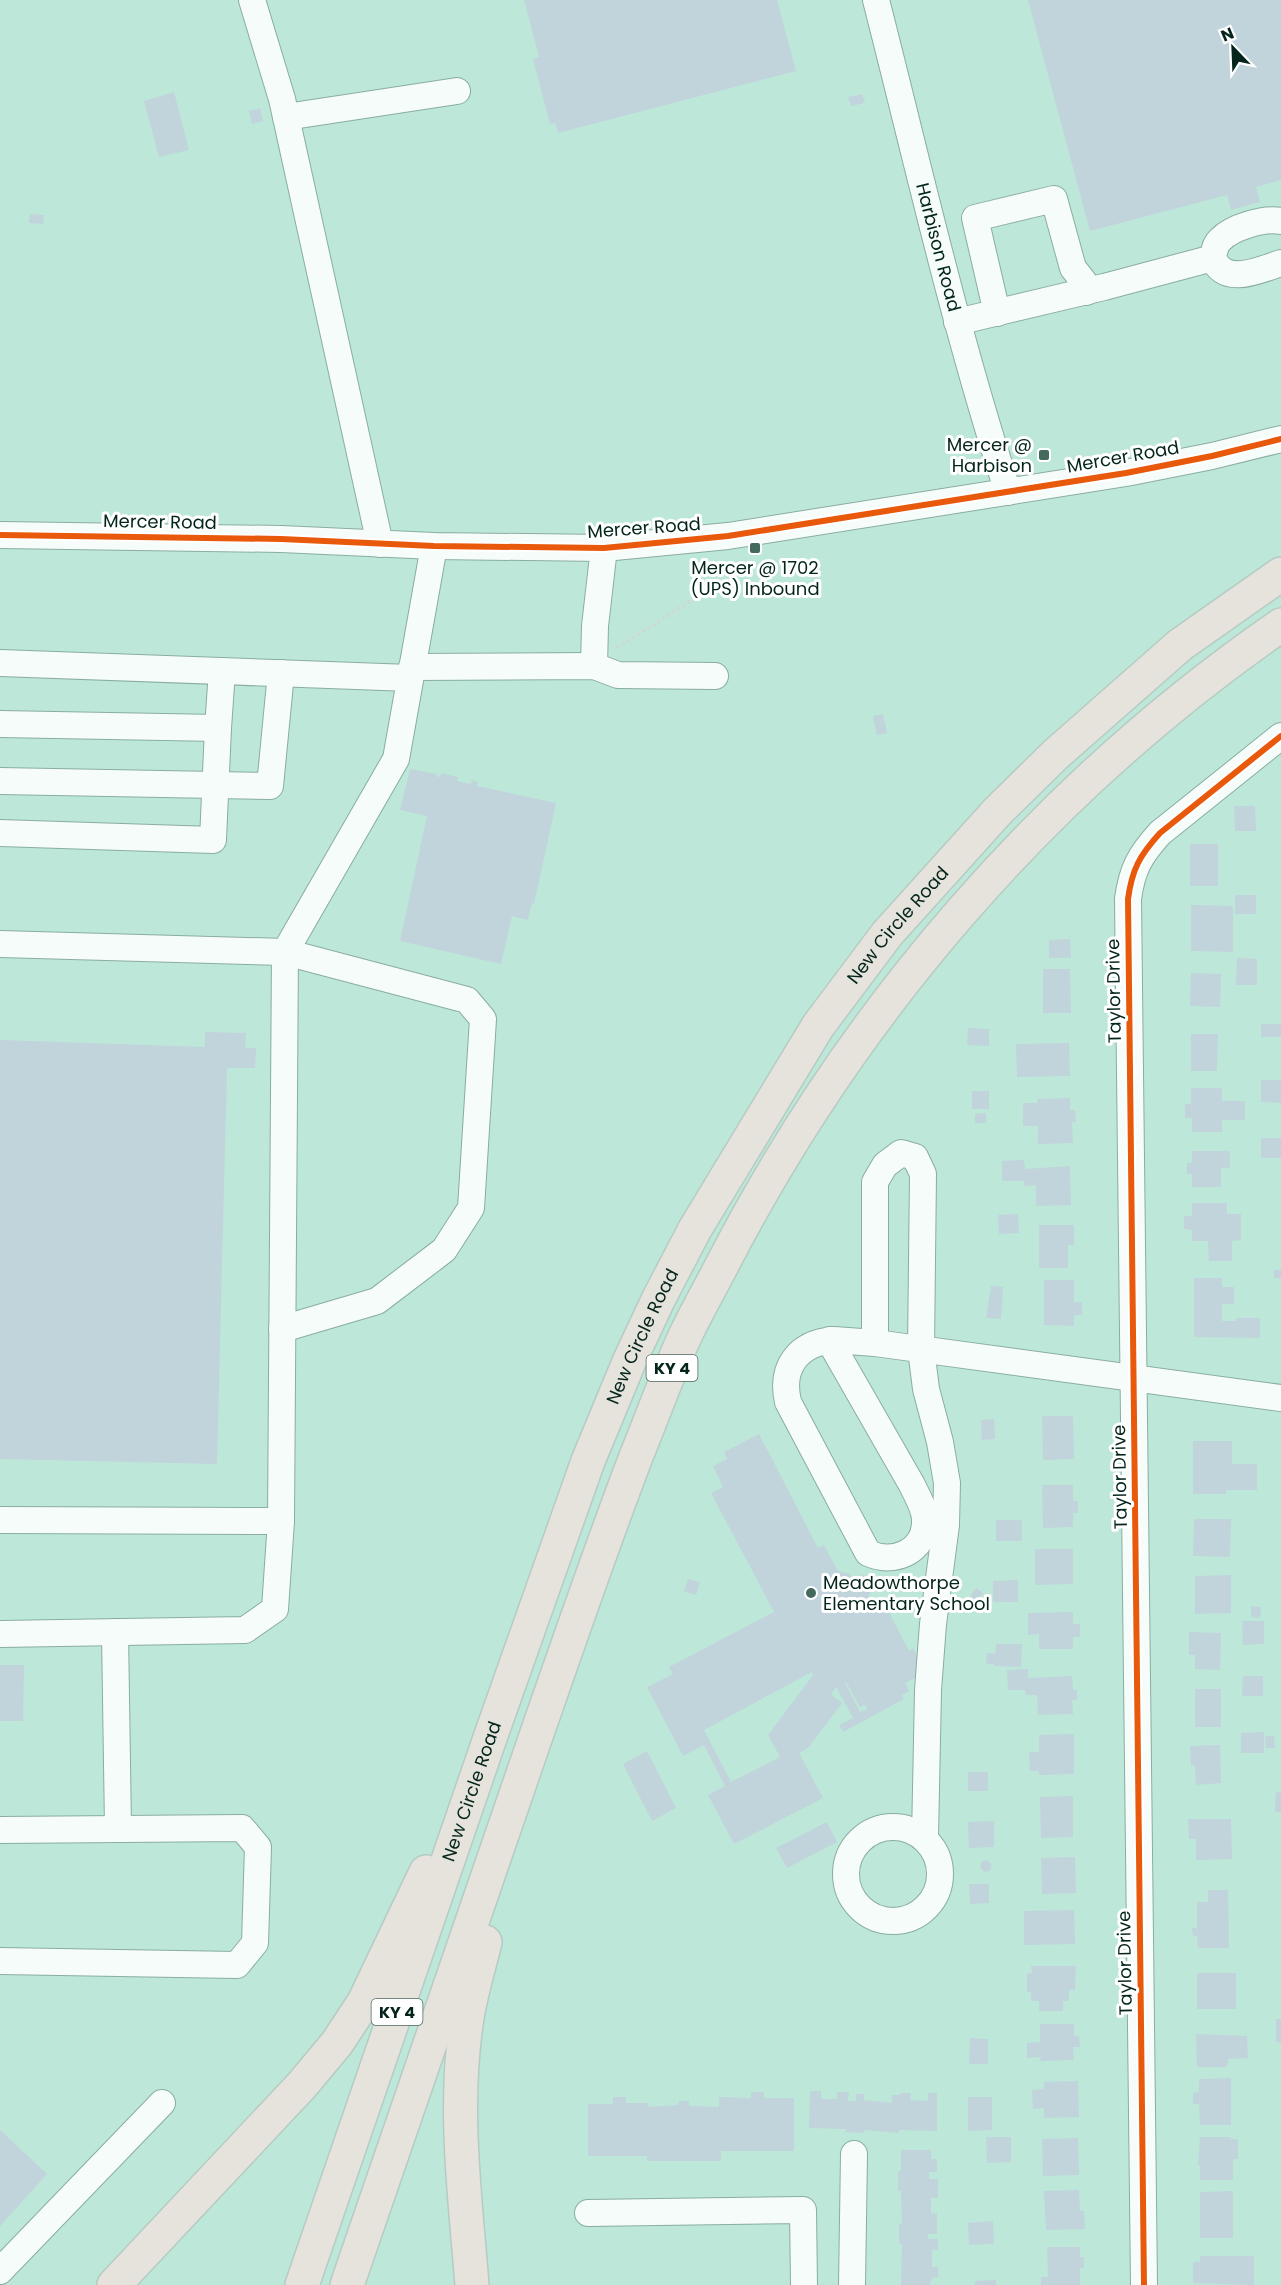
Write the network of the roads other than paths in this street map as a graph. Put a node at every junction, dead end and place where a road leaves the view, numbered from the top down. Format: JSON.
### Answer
{"nodes":[{"id":1,"x":252,"y":0,"type":"edge"},
{"id":2,"x":876,"y":0,"type":"edge"},
{"id":3,"x":457,"y":91,"type":"dead end"},
{"id":4,"x":286,"y":117,"type":"junction"},
{"id":5,"x":1281,"y":221,"type":"edge"},
{"id":6,"x":1213,"y":258,"type":"junction"},
{"id":7,"x":1281,"y":263,"type":"edge"},
{"id":8,"x":1086,"y":292,"type":"junction"},
{"id":9,"x":997,"y":313,"type":"junction"},
{"id":10,"x":957,"y":322,"type":"junction"},
{"id":11,"x":1281,"y":439,"type":"edge"},
{"id":12,"x":1008,"y":492,"type":"junction"},
{"id":13,"x":0,"y":535,"type":"edge"},
{"id":14,"x":380,"y":544,"type":"junction"},
{"id":15,"x":434,"y":546,"type":"junction"},
{"id":16,"x":604,"y":548,"type":"junction"},
{"id":17,"x":1281,"y":574,"type":"edge"},
{"id":18,"x":1281,"y":625,"type":"edge"},
{"id":19,"x":602,"y":660,"type":"junction"},
{"id":20,"x":0,"y":663,"type":"edge"},
{"id":21,"x":222,"y":671,"type":"junction"},
{"id":22,"x":281,"y":673,"type":"junction"},
{"id":23,"x":411,"y":673,"type":"junction"},
{"id":24,"x":715,"y":676,"type":"dead end"},
{"id":25,"x":0,"y":724,"type":"edge"},
{"id":26,"x":218,"y":728,"type":"junction"},
{"id":27,"x":1281,"y":736,"type":"edge"},
{"id":28,"x":0,"y":781,"type":"edge"},
{"id":29,"x":214,"y":785,"type":"junction"},
{"id":30,"x":0,"y":833,"type":"edge"},
{"id":31,"x":0,"y":944,"type":"edge"},
{"id":32,"x":285,"y":952,"type":"junction"},
{"id":33,"x":282,"y":1329,"type":"junction"},
{"id":34,"x":829,"y":1340,"type":"junction"},
{"id":35,"x":875,"y":1343,"type":"junction"},
{"id":36,"x":921,"y":1349,"type":"junction"},
{"id":37,"x":1134,"y":1380,"type":"junction"},
{"id":38,"x":1281,"y":1398,"type":"edge"},
{"id":39,"x":0,"y":1520,"type":"edge"},
{"id":40,"x":281,"y":1521,"type":"junction"},
{"id":41,"x":115,"y":1632,"type":"junction"},
{"id":42,"x":0,"y":1634,"type":"edge"},
{"id":43,"x":536,"y":1737,"type":"junction"},
{"id":44,"x":490,"y":1738,"type":"junction"},
{"id":45,"x":118,"y":1828,"type":"junction"},
{"id":46,"x":0,"y":1830,"type":"edge"},
{"id":47,"x":925,"y":1838,"type":"dead end"},
{"id":48,"x":0,"y":1961,"type":"edge"},
{"id":49,"x":162,"y":2103,"type":"dead end"},
{"id":50,"x":854,"y":2154,"type":"dead end"},
{"id":51,"x":588,"y":2213,"type":"dead end"},
{"id":52,"x":0,"y":2271,"type":"edge"},
{"id":53,"x":114,"y":2285,"type":"edge"},
{"id":54,"x":302,"y":2285,"type":"edge"},
{"id":55,"x":347,"y":2285,"type":"edge"},
{"id":56,"x":472,"y":2285,"type":"edge"},
{"id":57,"x":804,"y":2285,"type":"edge"},
{"id":58,"x":852,"y":2285,"type":"edge"},
{"id":59,"x":1144,"y":2285,"type":"edge"}],
"edges":[{"from":1,"to":4,"type":"street"},
{"from":2,"to":10,"type":"street","name":"Harbison Road"},
{"from":3,"to":4,"type":"street"},
{"from":4,"to":14,"type":"street"},
{"from":5,"to":6,"type":"street"},
{"from":6,"to":7,"type":"street"},
{"from":6,"to":8,"type":"street"},
{"from":8,"to":9,"type":"street"},
{"from":8,"to":9,"type":"street"},
{"from":9,"to":10,"type":"street"},
{"from":10,"to":12,"type":"street","name":"Harbison Road"},
{"from":11,"to":12,"type":"street","name":"Mercer Road"},
{"from":12,"to":16,"type":"street","name":"Mercer Road"},
{"from":13,"to":14,"type":"street","name":"Mercer Road"},
{"from":14,"to":15,"type":"street","name":"Mercer Road"},
{"from":15,"to":16,"type":"street","name":"Mercer Road"},
{"from":15,"to":23,"type":"street"},
{"from":16,"to":19,"type":"street"},
{"from":17,"to":44,"type":"highway","name":"New Circle Road","number":"KY 4"},
{"from":18,"to":43,"type":"highway","name":"New Circle Road","number":"KY 4"},
{"from":19,"to":23,"type":"street"},
{"from":19,"to":24,"type":"street"},
{"from":20,"to":21,"type":"street"},
{"from":21,"to":22,"type":"street"},
{"from":21,"to":26,"type":"street"},
{"from":22,"to":23,"type":"street"},
{"from":22,"to":29,"type":"street"},
{"from":23,"to":32,"type":"street"},
{"from":25,"to":26,"type":"street"},
{"from":26,"to":29,"type":"street"},
{"from":27,"to":37,"type":"street","name":"Taylor Drive"},
{"from":28,"to":29,"type":"street"},
{"from":29,"to":30,"type":"street"},
{"from":31,"to":32,"type":"street"},
{"from":32,"to":33,"type":"street"},
{"from":32,"to":33,"type":"street"},
{"from":33,"to":40,"type":"street"},
{"from":34,"to":34,"type":"street"},
{"from":34,"to":35,"type":"street"},
{"from":35,"to":36,"type":"street"},
{"from":35,"to":36,"type":"street"},
{"from":36,"to":37,"type":"street"},
{"from":36,"to":47,"type":"street"},
{"from":37,"to":38,"type":"street"},
{"from":37,"to":59,"type":"street","name":"Taylor Drive"},
{"from":39,"to":40,"type":"street"},
{"from":40,"to":41,"type":"street"},
{"from":41,"to":42,"type":"street"},
{"from":41,"to":45,"type":"street"},
{"from":43,"to":55,"type":"highway","name":"New Circle Road","number":"KY 4"},
{"from":43,"to":56,"type":"highway"},
{"from":44,"to":53,"type":"highway"},
{"from":44,"to":54,"type":"highway","name":"New Circle Road","number":"KY 4"},
{"from":45,"to":46,"type":"street"},
{"from":45,"to":48,"type":"street"},
{"from":49,"to":52,"type":"street"},
{"from":50,"to":58,"type":"street"},
{"from":51,"to":57,"type":"street"}]}
